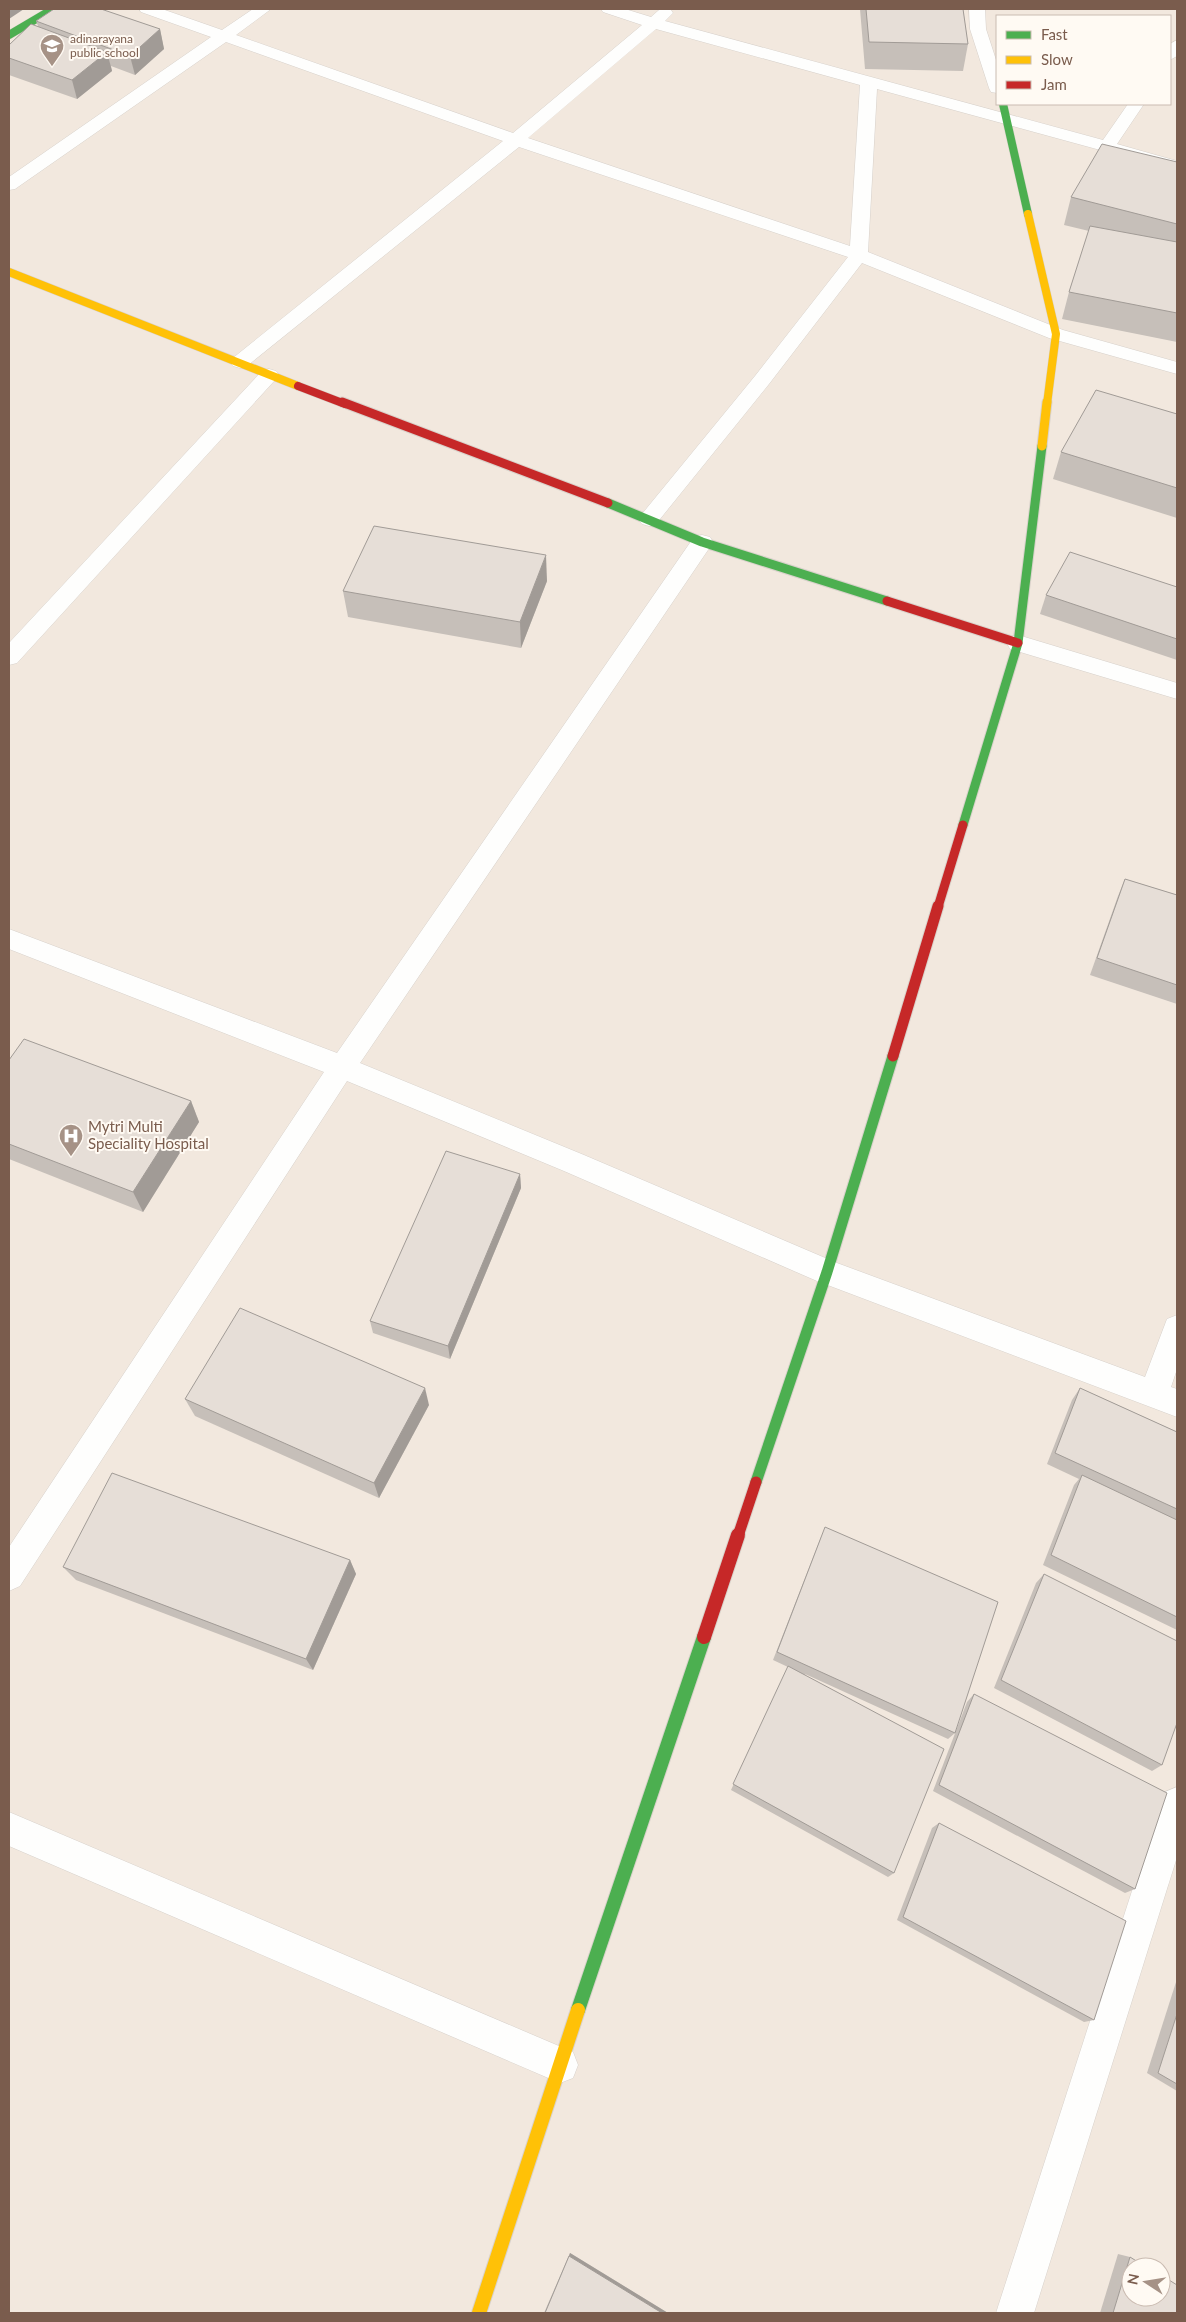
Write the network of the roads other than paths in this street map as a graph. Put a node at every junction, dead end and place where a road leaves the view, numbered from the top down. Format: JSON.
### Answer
{"nodes":[{"id":1,"x":53,"y":9,"type":"edge"},
{"id":2,"x":147,"y":9,"type":"edge"},
{"id":3,"x":263,"y":9,"type":"edge"},
{"id":4,"x":609,"y":9,"type":"edge"},
{"id":5,"x":670,"y":9,"type":"edge"},
{"id":6,"x":978,"y":9,"type":"edge"},
{"id":7,"x":653,"y":23,"type":"junction"},
{"id":8,"x":9,"y":36,"type":"edge"},
{"id":9,"x":225,"y":36,"type":"junction"},
{"id":10,"x":869,"y":81,"type":"junction"},
{"id":11,"x":996,"y":85,"type":"edge"},
{"id":12,"x":1135,"y":105,"type":"edge"},
{"id":13,"x":1005,"y":111,"type":"edge"},
{"id":14,"x":516,"y":140,"type":"junction"},
{"id":15,"x":1106,"y":146,"type":"junction"},
{"id":16,"x":1177,"y":166,"type":"edge"},
{"id":17,"x":9,"y":185,"type":"edge"},
{"id":18,"x":859,"y":255,"type":"junction"},
{"id":19,"x":9,"y":272,"type":"edge"},
{"id":20,"x":1056,"y":334,"type":"junction"},
{"id":21,"x":240,"y":362,"type":"junction"},
{"id":22,"x":1177,"y":368,"type":"edge"},
{"id":23,"x":270,"y":376,"type":"junction"},
{"id":24,"x":649,"y":519,"type":"junction"},
{"id":25,"x":702,"y":542,"type":"junction"},
{"id":26,"x":1018,"y":643,"type":"junction"},
{"id":27,"x":9,"y":658,"type":"edge"},
{"id":28,"x":1177,"y":691,"type":"edge"},
{"id":29,"x":9,"y":939,"type":"edge"},
{"id":30,"x":342,"y":1067,"type":"junction"},
{"id":31,"x":827,"y":1272,"type":"junction"},
{"id":32,"x":1177,"y":1328,"type":"edge"},
{"id":33,"x":1166,"y":1398,"type":"edge"},
{"id":34,"x":9,"y":1575,"type":"edge"},
{"id":35,"x":1177,"y":1804,"type":"edge"},
{"id":36,"x":9,"y":1829,"type":"edge"},
{"id":37,"x":560,"y":2065,"type":"junction"},
{"id":38,"x":479,"y":2313,"type":"edge"},
{"id":39,"x":1015,"y":2313,"type":"edge"}],
"edges":[{"from":1,"to":8,"type":"street"},
{"from":2,"to":9,"type":"street"},
{"from":3,"to":9,"type":"street"},
{"from":4,"to":7,"type":"street"},
{"from":5,"to":7,"type":"street"},
{"from":6,"to":11,"type":"street"},
{"from":7,"to":10,"type":"street"},
{"from":7,"to":14,"type":"street"},
{"from":9,"to":14,"type":"street"},
{"from":9,"to":17,"type":"street"},
{"from":10,"to":13,"type":"street"},
{"from":10,"to":18,"type":"street"},
{"from":12,"to":15,"type":"street"},
{"from":13,"to":15,"type":"street"},
{"from":13,"to":20,"type":"street"},
{"from":14,"to":18,"type":"street"},
{"from":14,"to":21,"type":"street"},
{"from":15,"to":16,"type":"street"},
{"from":18,"to":20,"type":"street"},
{"from":18,"to":24,"type":"street"},
{"from":19,"to":21,"type":"street"},
{"from":20,"to":22,"type":"street"},
{"from":20,"to":26,"type":"street"},
{"from":21,"to":23,"type":"street"},
{"from":23,"to":24,"type":"street"},
{"from":23,"to":27,"type":"street"},
{"from":24,"to":25,"type":"street"},
{"from":25,"to":26,"type":"street"},
{"from":25,"to":30,"type":"street"},
{"from":26,"to":28,"type":"street"},
{"from":26,"to":31,"type":"street"},
{"from":29,"to":30,"type":"street"},
{"from":30,"to":31,"type":"street"},
{"from":30,"to":34,"type":"street"},
{"from":31,"to":33,"type":"street"},
{"from":31,"to":37,"type":"street"},
{"from":32,"to":33,"type":"street"},
{"from":35,"to":39,"type":"street"},
{"from":36,"to":37,"type":"street"},
{"from":37,"to":38,"type":"street"}]}
